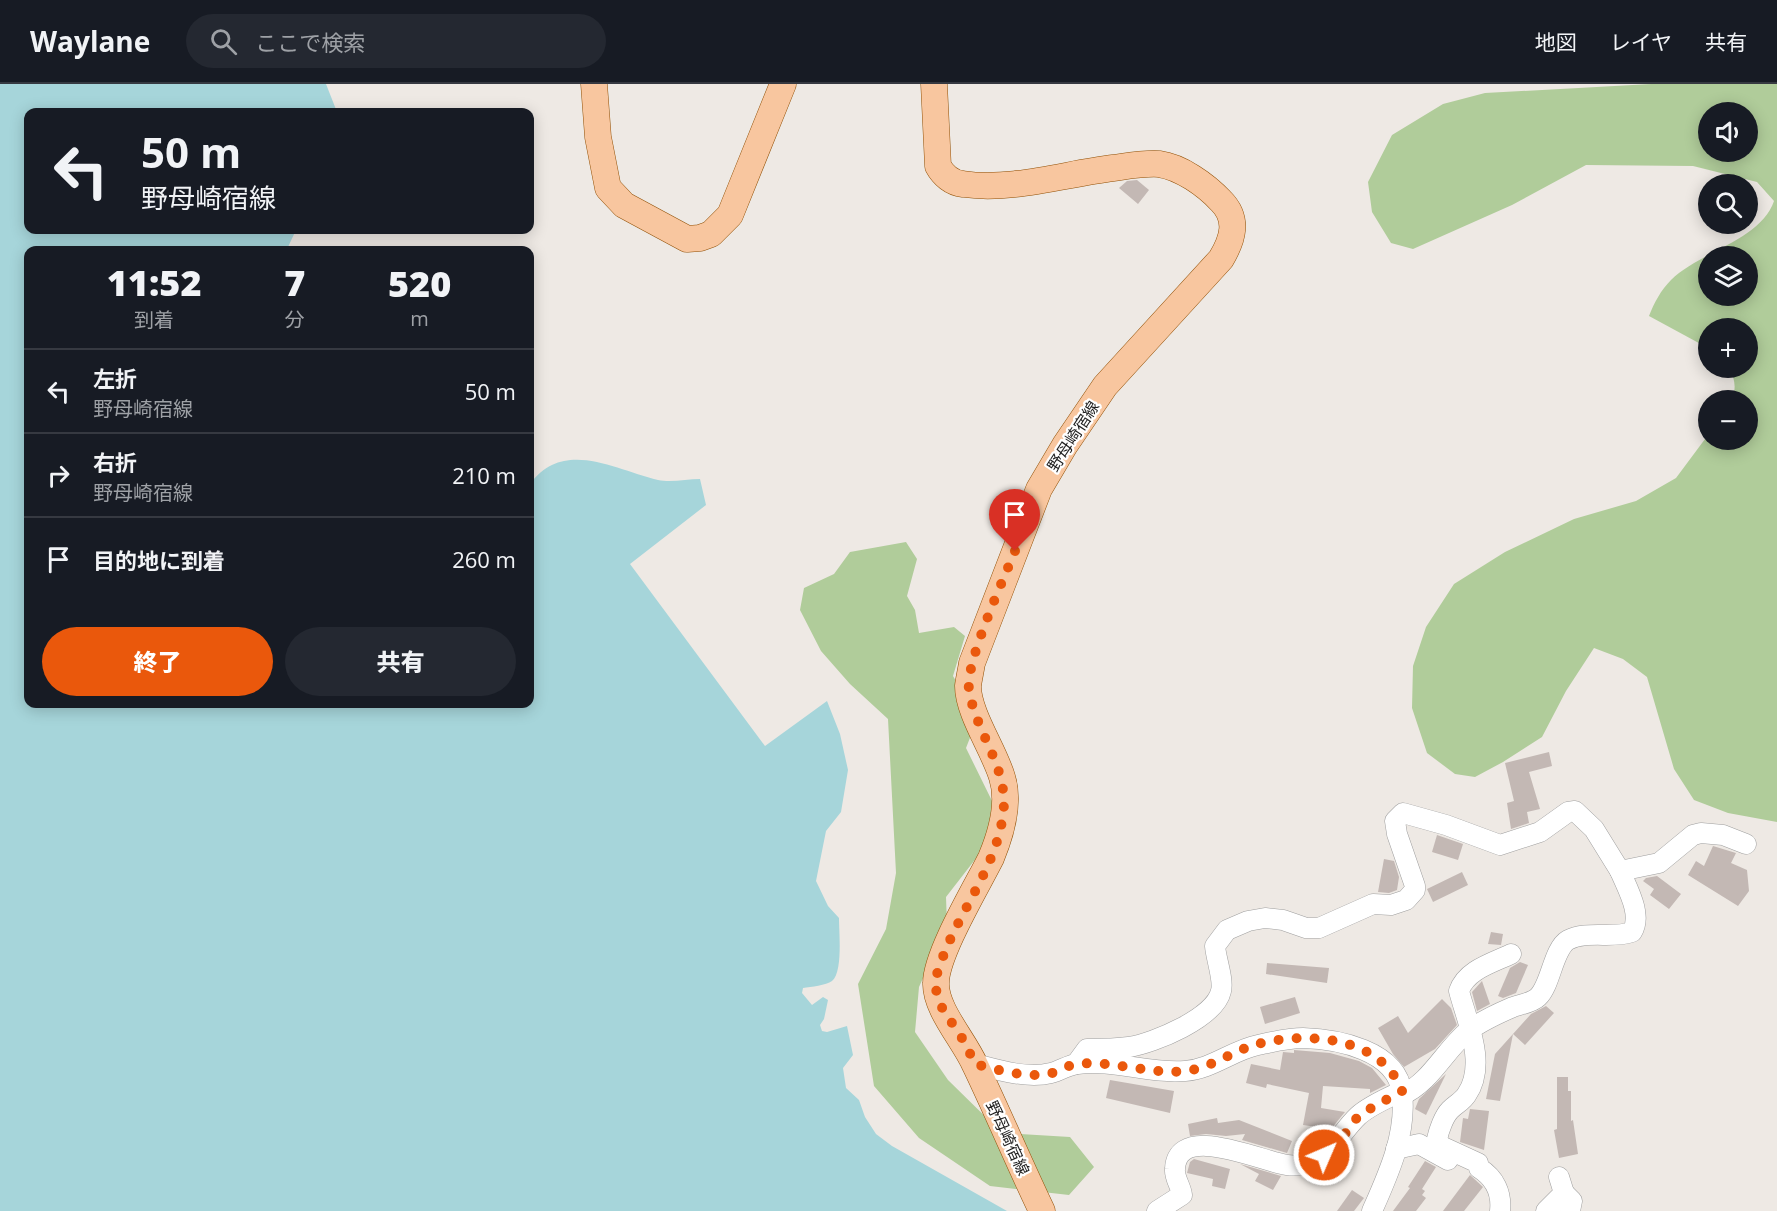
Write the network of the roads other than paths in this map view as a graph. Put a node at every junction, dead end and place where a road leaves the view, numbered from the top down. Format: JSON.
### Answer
{"nodes":[{"id":1,"x":594,"y":84,"type":"edge"},
{"id":2,"x":783,"y":84,"type":"edge"},
{"id":3,"x":934,"y":84,"type":"edge"},
{"id":4,"x":1746,"y":844,"type":"dead end"},
{"id":5,"x":1620,"y":871,"type":"junction"},
{"id":6,"x":1511,"y":954,"type":"dead end"},
{"id":7,"x":1470,"y":1030,"type":"junction"},
{"id":8,"x":975,"y":1064,"type":"junction"},
{"id":9,"x":1076,"y":1064,"type":"junction"},
{"id":10,"x":1402,"y":1093,"type":"junction"},
{"id":11,"x":1396,"y":1149,"type":"junction"},
{"id":12,"x":1479,"y":1168,"type":"junction"},
{"id":13,"x":1564,"y":1193,"type":"edge"},
{"id":14,"x":1042,"y":1211,"type":"edge"},
{"id":15,"x":1157,"y":1211,"type":"edge"},
{"id":16,"x":1372,"y":1211,"type":"edge"},
{"id":17,"x":1500,"y":1211,"type":"edge"},
{"id":18,"x":1546,"y":1211,"type":"edge"}],
"edges":[{"from":1,"to":2,"type":"main road"},
{"from":3,"to":8,"type":"main road","name":"野母崎宿線"},
{"from":4,"to":5,"type":"street"},
{"from":5,"to":7,"type":"street"},
{"from":5,"to":9,"type":"street"},
{"from":6,"to":7,"type":"street"},
{"from":7,"to":10,"type":"street"},
{"from":7,"to":12,"type":"street"},
{"from":8,"to":9,"type":"street"},
{"from":8,"to":14,"type":"main road","name":"野母崎宿線"},
{"from":9,"to":10,"type":"street"},
{"from":10,"to":11,"type":"street"},
{"from":10,"to":15,"type":"street"},
{"from":11,"to":12,"type":"street"},
{"from":11,"to":16,"type":"street"},
{"from":12,"to":17,"type":"street"},
{"from":13,"to":18,"type":"street"}]}
